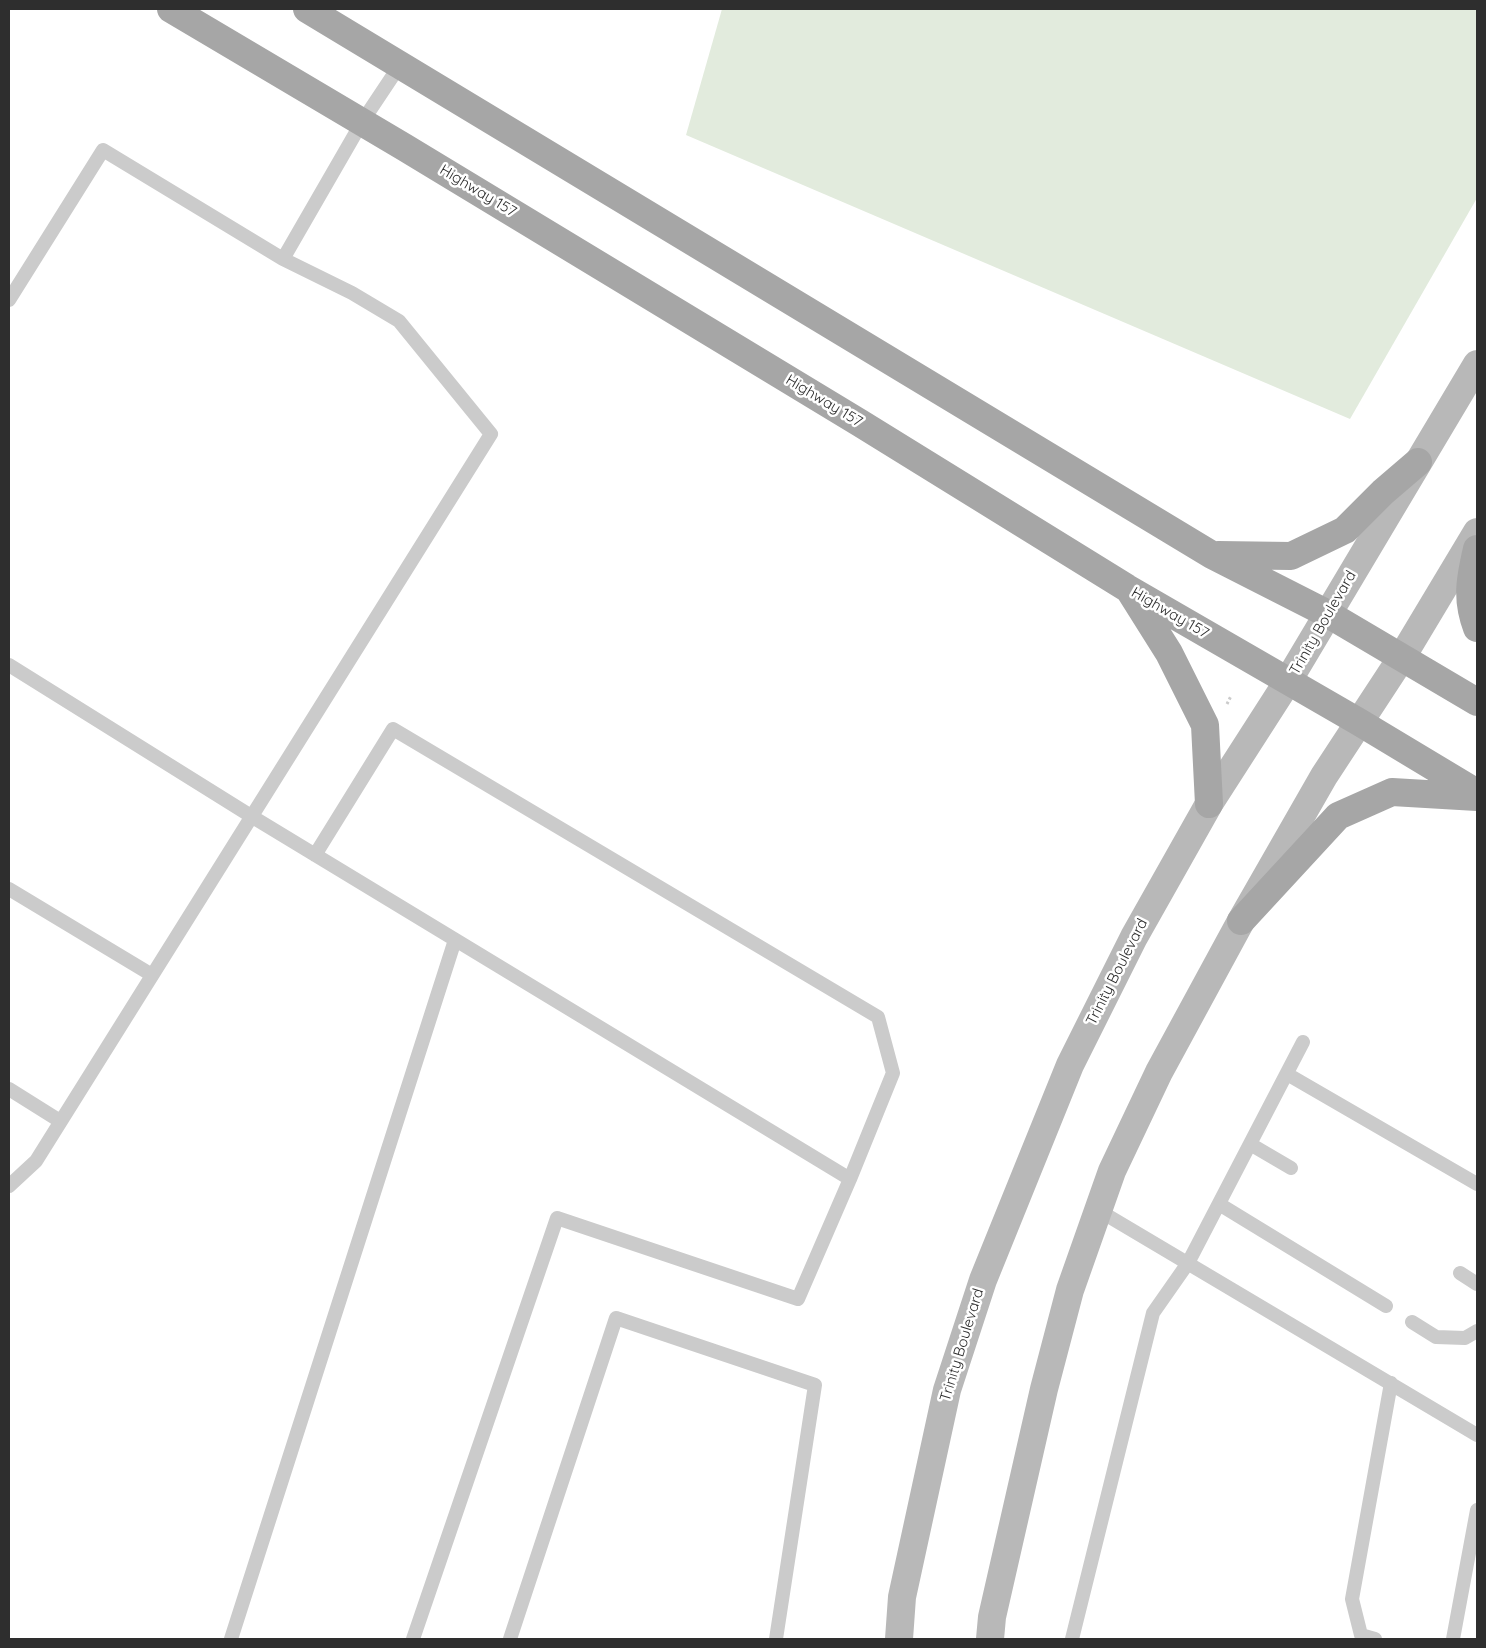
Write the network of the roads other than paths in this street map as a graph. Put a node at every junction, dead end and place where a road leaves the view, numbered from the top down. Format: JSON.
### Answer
{"nodes":[{"id":1,"x":171,"y":9,"type":"edge"},
{"id":2,"x":307,"y":9,"type":"edge"},
{"id":3,"x":400,"y":65,"type":"junction"},
{"id":4,"x":362,"y":122,"type":"junction"},
{"id":5,"x":283,"y":259,"type":"junction"},
{"id":6,"x":9,"y":300,"type":"edge"},
{"id":7,"x":1477,"y":364,"type":"edge"},
{"id":8,"x":1418,"y":462,"type":"junction"},
{"id":9,"x":1477,"y":532,"type":"edge"},
{"id":10,"x":1477,"y":549,"type":"edge"},
{"id":11,"x":1212,"y":555,"type":"junction"},
{"id":12,"x":1127,"y":588,"type":"junction"},
{"id":13,"x":1328,"y":614,"type":"junction"},
{"id":14,"x":1477,"y":628,"type":"edge"},
{"id":15,"x":1402,"y":658,"type":"junction"},
{"id":16,"x":9,"y":665,"type":"edge"},
{"id":17,"x":1288,"y":682,"type":"junction"},
{"id":18,"x":1477,"y":702,"type":"edge"},
{"id":19,"x":1359,"y":722,"type":"junction"},
{"id":20,"x":1477,"y":795,"type":"edge"},
{"id":21,"x":1209,"y":804,"type":"junction"},
{"id":22,"x":251,"y":816,"type":"junction"},
{"id":23,"x":315,"y":855,"type":"junction"},
{"id":24,"x":9,"y":889,"type":"edge"},
{"id":25,"x":1241,"y":921,"type":"junction"},
{"id":26,"x":455,"y":940,"type":"junction"},
{"id":27,"x":152,"y":975,"type":"junction"},
{"id":28,"x":1303,"y":1042,"type":"dead end"},
{"id":29,"x":1287,"y":1074,"type":"junction"},
{"id":30,"x":9,"y":1089,"type":"edge"},
{"id":31,"x":60,"y":1121,"type":"junction"},
{"id":32,"x":1250,"y":1144,"type":"junction"},
{"id":33,"x":1291,"y":1168,"type":"dead end"},
{"id":34,"x":850,"y":1179,"type":"junction"},
{"id":35,"x":1477,"y":1184,"type":"edge"},
{"id":36,"x":9,"y":1186,"type":"edge"},
{"id":37,"x":1219,"y":1204,"type":"junction"},
{"id":38,"x":1098,"y":1210,"type":"junction"},
{"id":39,"x":1188,"y":1263,"type":"junction"},
{"id":40,"x":1460,"y":1273,"type":"dead end"},
{"id":41,"x":1477,"y":1284,"type":"edge"},
{"id":42,"x":1386,"y":1306,"type":"dead end"},
{"id":43,"x":1412,"y":1322,"type":"dead end"},
{"id":44,"x":1477,"y":1331,"type":"edge"},
{"id":45,"x":1391,"y":1383,"type":"junction"},
{"id":46,"x":1477,"y":1435,"type":"edge"},
{"id":47,"x":1477,"y":1510,"type":"edge"},
{"id":48,"x":231,"y":1639,"type":"edge"},
{"id":49,"x":413,"y":1639,"type":"edge"},
{"id":50,"x":510,"y":1639,"type":"edge"},
{"id":51,"x":776,"y":1639,"type":"edge"},
{"id":52,"x":899,"y":1639,"type":"edge"},
{"id":53,"x":990,"y":1639,"type":"edge"},
{"id":54,"x":1072,"y":1639,"type":"edge"},
{"id":55,"x":1375,"y":1639,"type":"edge"},
{"id":56,"x":1453,"y":1639,"type":"edge"}],
"edges":[{"from":1,"to":4,"type":"main road","name":"Highway 157"},
{"from":2,"to":3,"type":"main road"},
{"from":3,"to":4,"type":"lane"},
{"from":3,"to":11,"type":"main road"},
{"from":4,"to":5,"type":"lane"},
{"from":4,"to":12,"type":"main road","name":"Highway 157"},
{"from":5,"to":6,"type":"lane"},
{"from":5,"to":22,"type":"lane"},
{"from":7,"to":8,"type":"main road","name":"Trinity Boulevard"},
{"from":8,"to":11,"type":"main road"},
{"from":8,"to":13,"type":"main road","name":"Trinity Boulevard"},
{"from":9,"to":15,"type":"main road"},
{"from":10,"to":14,"type":"main road"},
{"from":11,"to":13,"type":"main road"},
{"from":12,"to":17,"type":"main road","name":"Highway 157"},
{"from":12,"to":21,"type":"main road"},
{"from":13,"to":15,"type":"main road"},
{"from":13,"to":17,"type":"main road","name":"Trinity Boulevard"},
{"from":15,"to":18,"type":"main road"},
{"from":15,"to":19,"type":"main road"},
{"from":16,"to":22,"type":"lane"},
{"from":17,"to":19,"type":"main road","name":"Highway 157"},
{"from":17,"to":21,"type":"main road","name":"Trinity Boulevard"},
{"from":19,"to":20,"type":"main road","name":"Highway 157"},
{"from":19,"to":25,"type":"main road"},
{"from":20,"to":25,"type":"main road"},
{"from":21,"to":52,"type":"main road","name":"Trinity Boulevard"},
{"from":22,"to":23,"type":"lane"},
{"from":22,"to":27,"type":"lane"},
{"from":23,"to":26,"type":"lane"},
{"from":23,"to":34,"type":"lane"},
{"from":24,"to":27,"type":"lane"},
{"from":25,"to":38,"type":"main road"},
{"from":26,"to":34,"type":"lane"},
{"from":26,"to":48,"type":"lane"},
{"from":27,"to":31,"type":"lane"},
{"from":28,"to":29,"type":"lane"},
{"from":29,"to":32,"type":"lane"},
{"from":29,"to":35,"type":"lane"},
{"from":30,"to":31,"type":"lane"},
{"from":31,"to":36,"type":"lane"},
{"from":32,"to":33,"type":"lane"},
{"from":32,"to":37,"type":"lane"},
{"from":34,"to":49,"type":"lane"},
{"from":37,"to":39,"type":"lane"},
{"from":37,"to":42,"type":"lane"},
{"from":38,"to":39,"type":"lane"},
{"from":38,"to":53,"type":"main road"},
{"from":39,"to":45,"type":"lane"},
{"from":39,"to":54,"type":"lane"},
{"from":40,"to":41,"type":"lane"},
{"from":43,"to":44,"type":"lane"},
{"from":45,"to":46,"type":"lane"},
{"from":45,"to":55,"type":"lane"},
{"from":47,"to":56,"type":"lane"},
{"from":50,"to":51,"type":"lane"}]}
